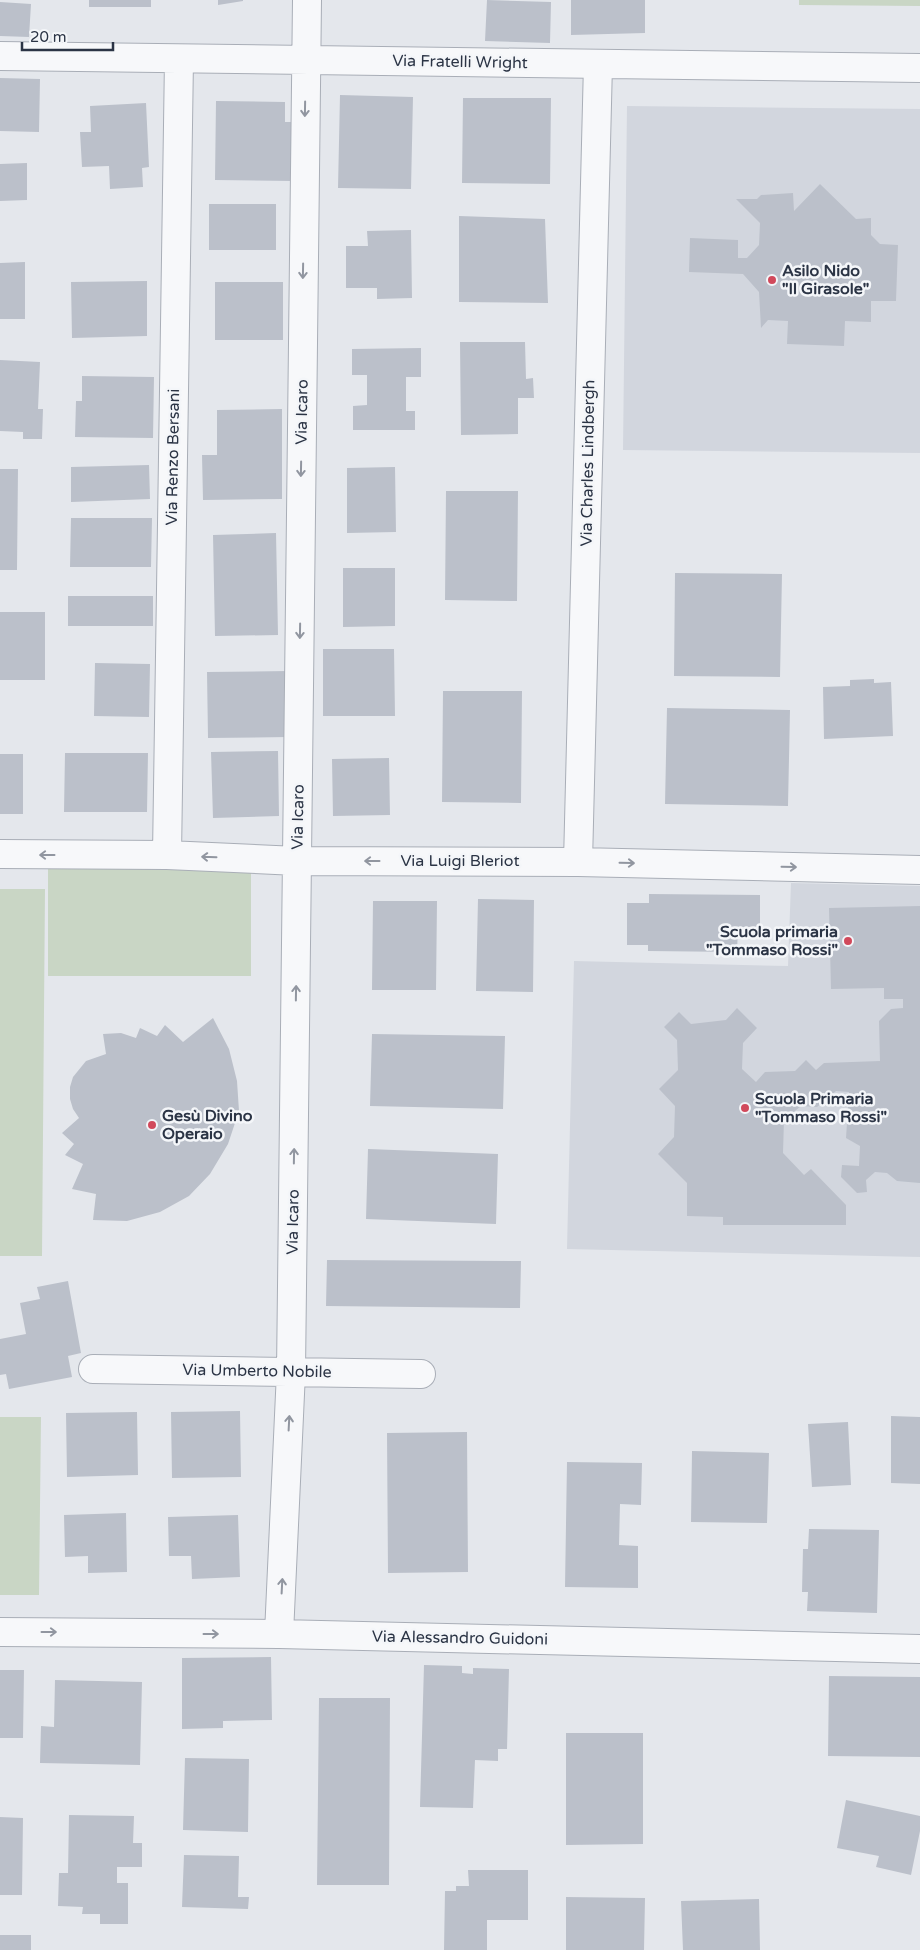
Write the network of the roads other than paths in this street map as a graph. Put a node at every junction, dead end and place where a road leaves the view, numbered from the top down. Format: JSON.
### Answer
{"nodes":[{"id":1,"x":307,"y":0,"type":"edge"},
{"id":2,"x":0,"y":56,"type":"edge"},
{"id":3,"x":179,"y":58,"type":"junction"},
{"id":4,"x":305,"y":60,"type":"junction"},
{"id":5,"x":598,"y":64,"type":"junction"},
{"id":6,"x":920,"y":68,"type":"edge"},
{"id":7,"x":0,"y":854,"type":"edge"},
{"id":8,"x":167,"y":855,"type":"junction"},
{"id":9,"x":298,"y":861,"type":"junction"},
{"id":10,"x":578,"y":862,"type":"junction"},
{"id":11,"x":920,"y":870,"type":"edge"},
{"id":12,"x":93,"y":1369,"type":"dead end"},
{"id":13,"x":291,"y":1372,"type":"junction"},
{"id":14,"x":421,"y":1374,"type":"dead end"},
{"id":15,"x":0,"y":1632,"type":"edge"},
{"id":16,"x":279,"y":1634,"type":"junction"},
{"id":17,"x":920,"y":1649,"type":"edge"}],
"edges":[{"from":1,"to":4,"type":"street","name":"Via Icaro"},
{"from":2,"to":3,"type":"street","name":"Via Fratelli Wright"},
{"from":3,"to":4,"type":"street","name":"Via Fratelli Wright"},
{"from":3,"to":8,"type":"street","name":"Via Renzo Bersani"},
{"from":4,"to":5,"type":"street","name":"Via Fratelli Wright"},
{"from":4,"to":9,"type":"street","name":"Via Icaro","one_way":true},
{"from":5,"to":6,"type":"street","name":"Via Fratelli Wright"},
{"from":5,"to":10,"type":"street","name":"Via Charles Lindbergh"},
{"from":8,"to":7,"type":"street","name":"Via Luigi Bleriot","one_way":true},
{"from":9,"to":8,"type":"street","name":"Via Luigi Bleriot","one_way":true},
{"from":10,"to":9,"type":"street","name":"Via Luigi Bleriot","one_way":true},
{"from":13,"to":9,"type":"street","name":"Via Icaro","one_way":true},
{"from":10,"to":11,"type":"street","name":"Via Luigi Bleriot","one_way":true},
{"from":12,"to":13,"type":"street","name":"Via Umberto Nobile"},
{"from":13,"to":14,"type":"street","name":"Via Umberto Nobile"},
{"from":16,"to":13,"type":"street","name":"Via Icaro","one_way":true},
{"from":15,"to":16,"type":"street","name":"Via Alessandro Guidoni","one_way":true},
{"from":16,"to":17,"type":"street","name":"Via Alessandro Guidoni"}]}
